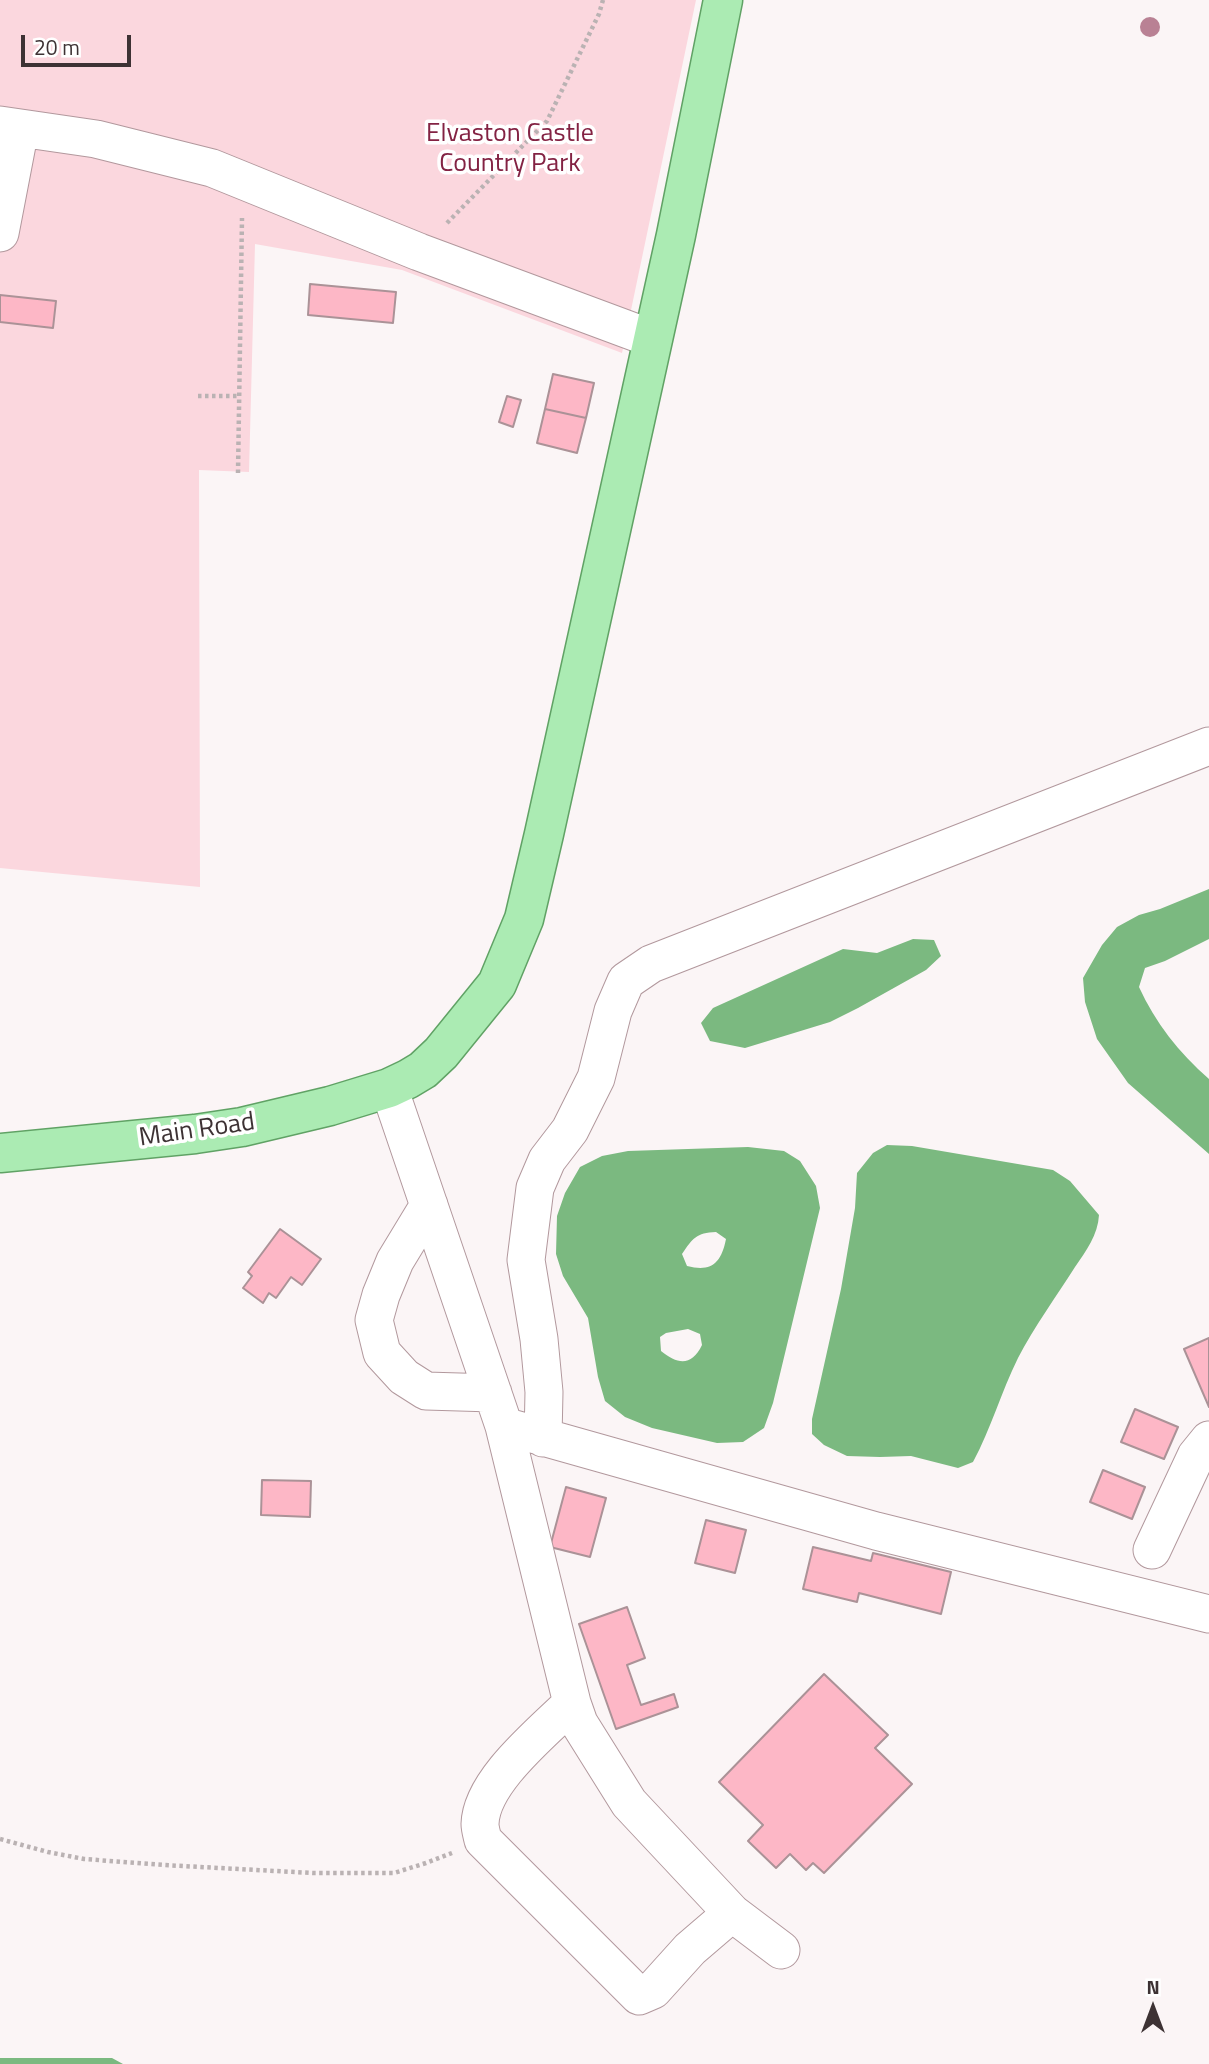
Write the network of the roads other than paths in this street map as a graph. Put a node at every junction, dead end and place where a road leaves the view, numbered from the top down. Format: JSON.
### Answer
{"nodes":[{"id":1,"x":723,"y":0,"type":"edge"},
{"id":2,"x":10,"y":127,"type":"edge"},
{"id":3,"x":0,"y":233,"type":"edge"},
{"id":4,"x":653,"y":340,"type":"junction"},
{"id":5,"x":1209,"y":747,"type":"edge"},
{"id":6,"x":389,"y":1088,"type":"junction"},
{"id":7,"x":0,"y":1153,"type":"edge"},
{"id":8,"x":429,"y":1205,"type":"junction"},
{"id":9,"x":498,"y":1409,"type":"junction"},
{"id":10,"x":543,"y":1438,"type":"junction"},
{"id":11,"x":1209,"y":1440,"type":"edge"},
{"id":12,"x":1152,"y":1550,"type":"dead end"},
{"id":13,"x":1209,"y":1615,"type":"edge"},
{"id":14,"x":572,"y":1703,"type":"junction"},
{"id":15,"x":732,"y":1913,"type":"junction"},
{"id":16,"x":781,"y":1950,"type":"dead end"}],
"edges":[{"from":1,"to":4,"type":"main road","name":"Main Road"},
{"from":2,"to":3,"type":"lane"},
{"from":2,"to":4,"type":"lane"},
{"from":4,"to":6,"type":"main road","name":"Main Road"},
{"from":5,"to":10,"type":"lane"},
{"from":6,"to":7,"type":"main road","name":"Main Road"},
{"from":6,"to":8,"type":"lane"},
{"from":8,"to":9,"type":"lane"},
{"from":8,"to":9,"type":"lane"},
{"from":9,"to":10,"type":"lane"},
{"from":9,"to":14,"type":"lane"},
{"from":10,"to":13,"type":"lane"},
{"from":11,"to":12,"type":"lane"},
{"from":14,"to":15,"type":"lane"},
{"from":14,"to":15,"type":"lane"},
{"from":15,"to":16,"type":"lane"}]}
